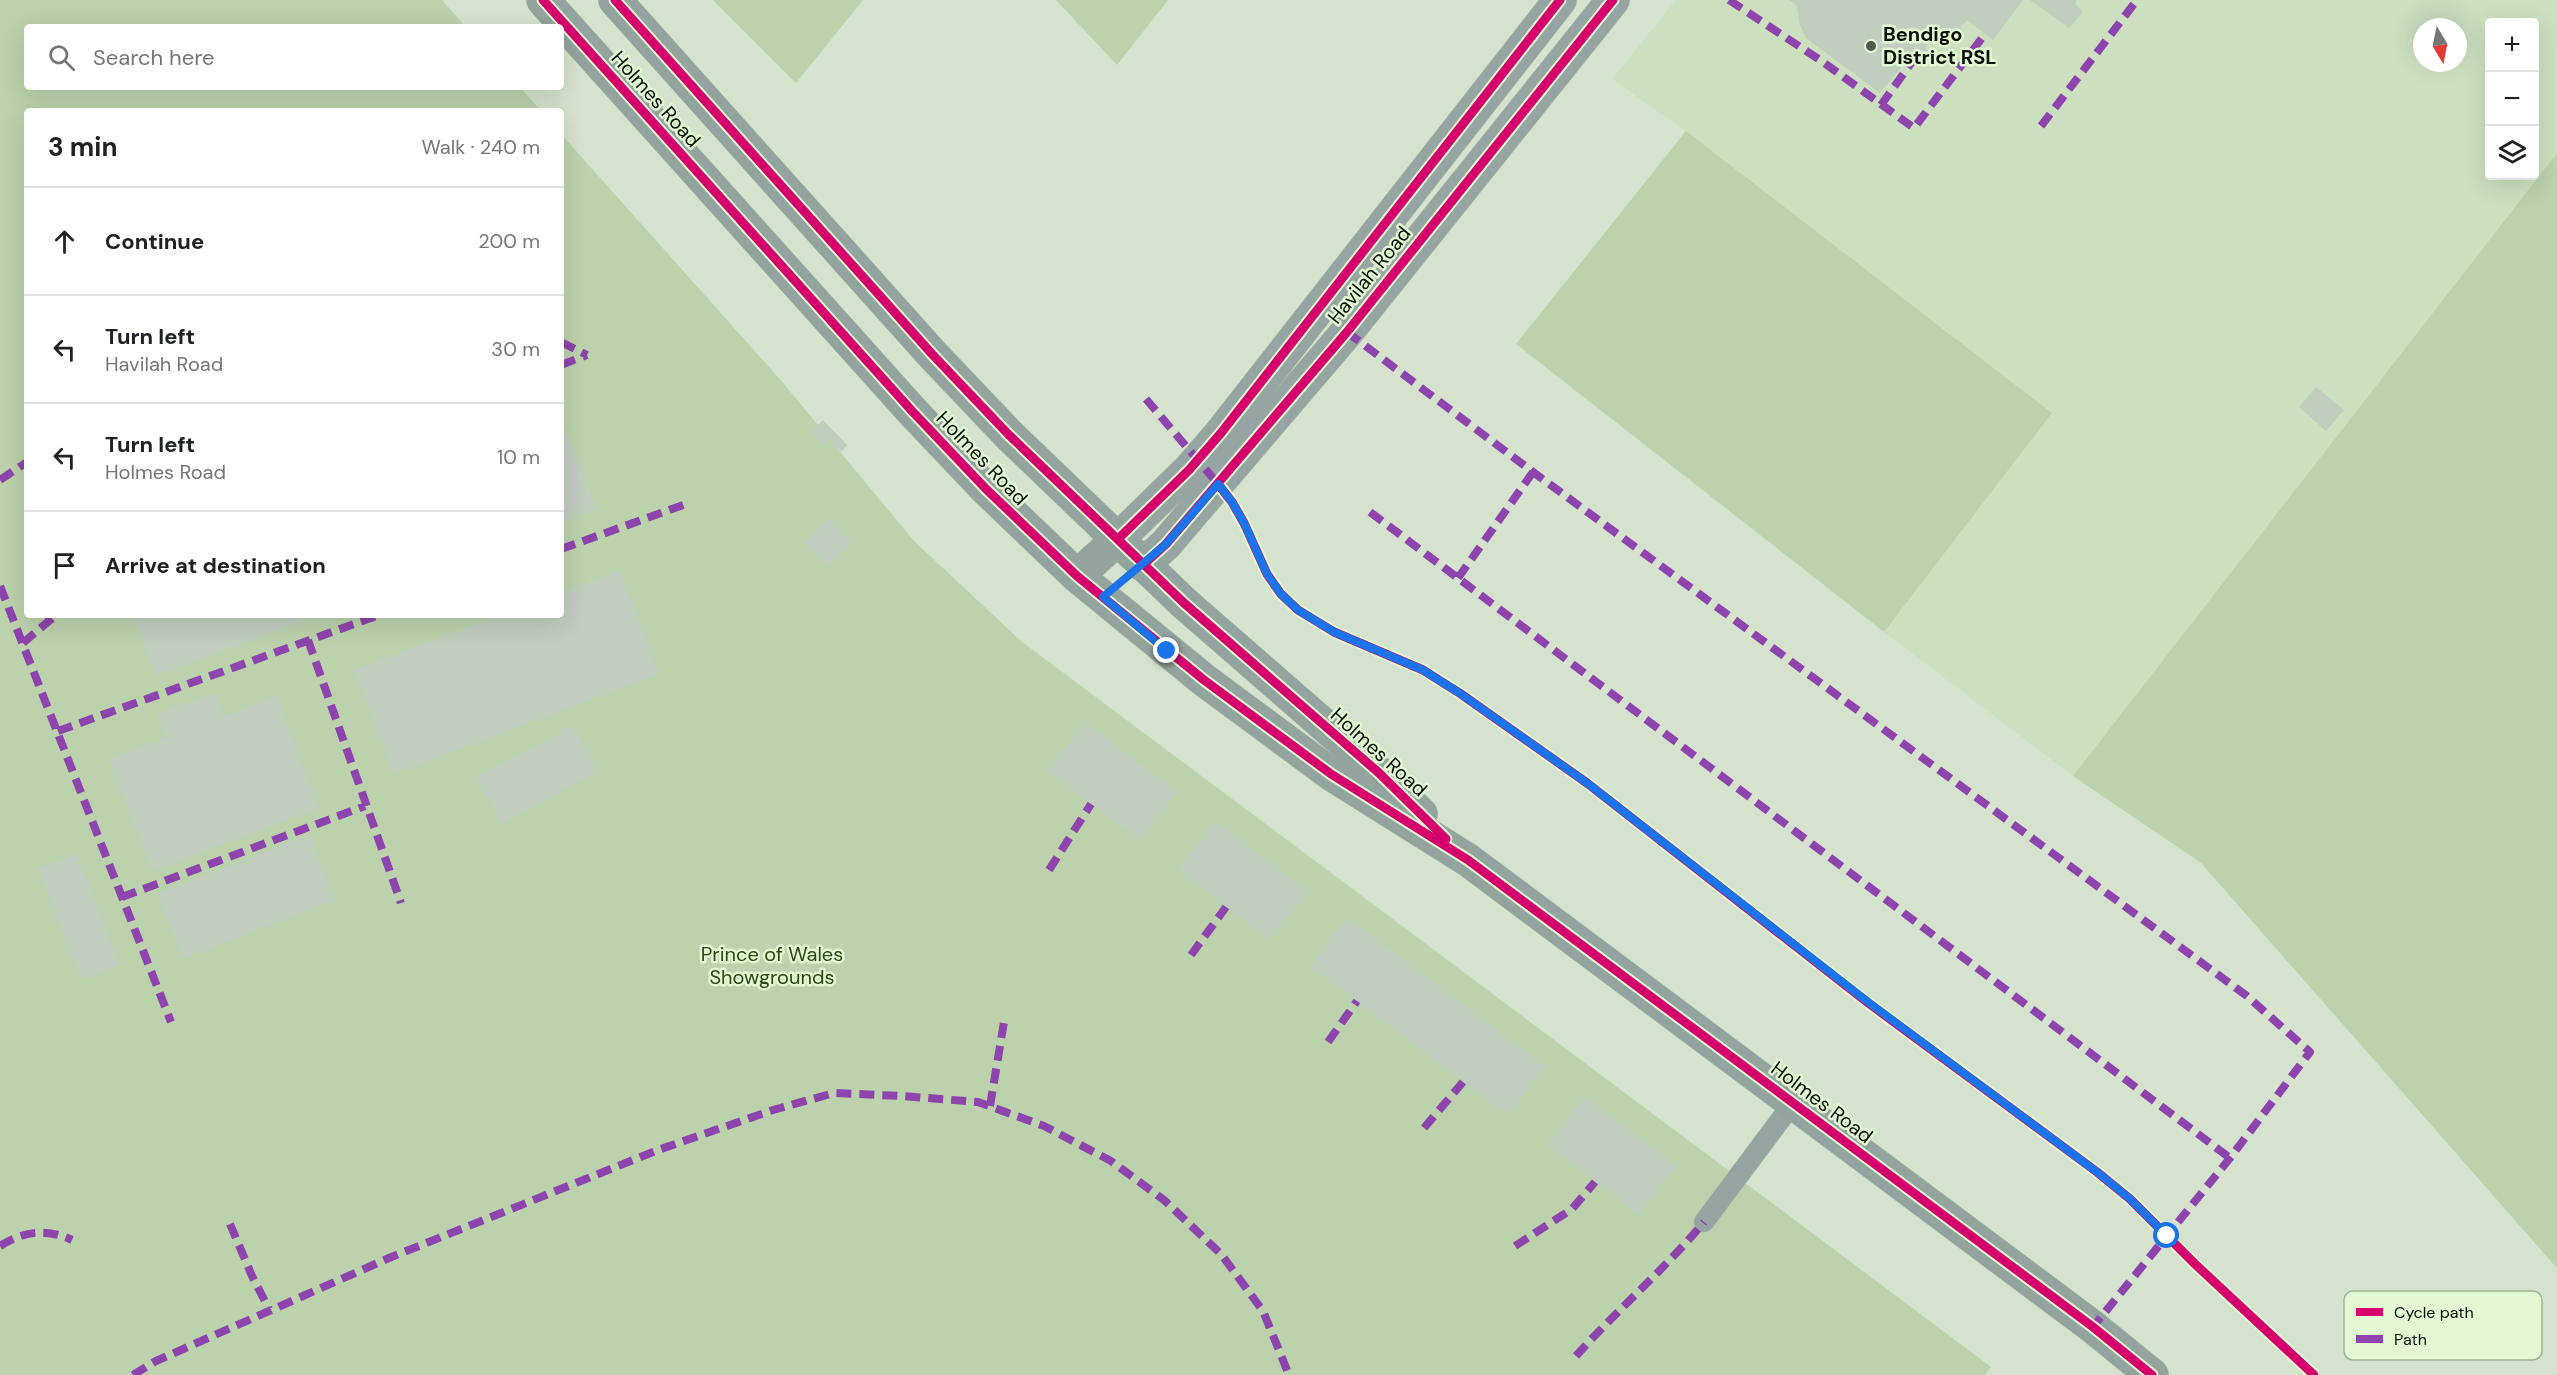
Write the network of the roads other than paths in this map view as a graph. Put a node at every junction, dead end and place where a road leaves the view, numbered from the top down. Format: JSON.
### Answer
{"nodes":[{"id":1,"x":543,"y":0,"type":"edge"},
{"id":2,"x":615,"y":0,"type":"edge"},
{"id":3,"x":1560,"y":0,"type":"edge"},
{"id":4,"x":1613,"y":0,"type":"edge"},
{"id":5,"x":1118,"y":539,"type":"junction"},
{"id":6,"x":1143,"y":565,"type":"junction"},
{"id":7,"x":1077,"y":576,"type":"junction"},
{"id":8,"x":1103,"y":597,"type":"junction"},
{"id":9,"x":1468,"y":860,"type":"junction"},
{"id":10,"x":1793,"y":1103,"type":"junction"},
{"id":11,"x":1704,"y":1222,"type":"dead end"},
{"id":12,"x":2152,"y":1375,"type":"edge"}],
"edges":[{"from":1,"to":7,"type":"main road","name":"Holmes Road"},
{"from":2,"to":5,"type":"main road","name":"Holmes Road"},
{"from":3,"to":5,"type":"street","name":"Havilah Road"},
{"from":4,"to":6,"type":"street","name":"Havilah Road"},
{"from":5,"to":6,"type":"main road","name":"Holmes Road"},
{"from":5,"to":7,"type":"main road","name":"Havilah Road"},
{"from":6,"to":8,"type":"main road","name":"Havilah Road"},
{"from":6,"to":9,"type":"main road","name":"Holmes Road"},
{"from":7,"to":8,"type":"main road","name":"Holmes Road"},
{"from":8,"to":9,"type":"main road","name":"Holmes Road"},
{"from":9,"to":10,"type":"main road","name":"Holmes Road"},
{"from":10,"to":11,"type":"lane"},
{"from":10,"to":12,"type":"main road","name":"Holmes Road"}]}
